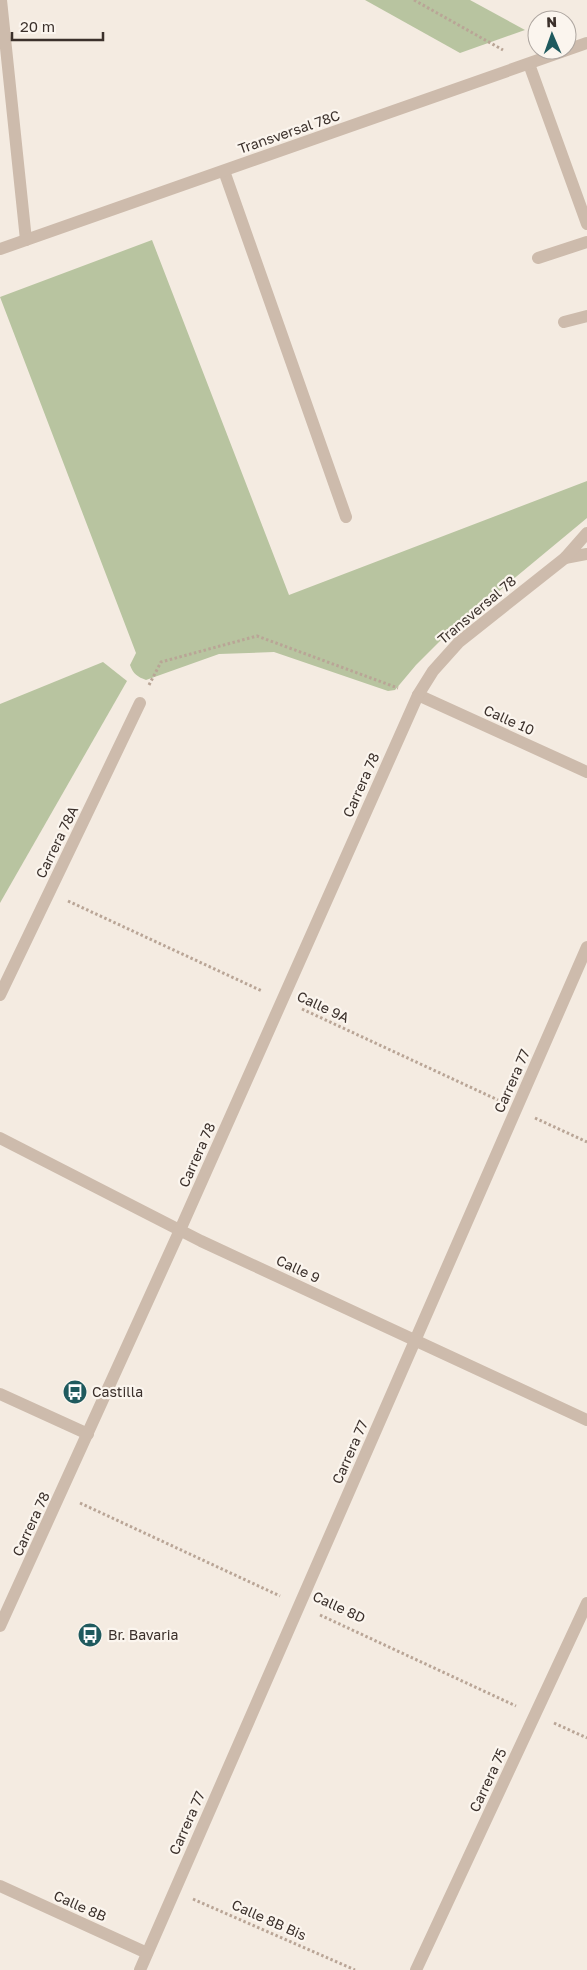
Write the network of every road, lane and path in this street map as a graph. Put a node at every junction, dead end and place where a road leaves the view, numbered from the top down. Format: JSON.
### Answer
{"nodes":[{"id":1,"x":2,"y":0,"type":"edge"},
{"id":2,"x":414,"y":0,"type":"edge"},
{"id":3,"x":587,"y":43,"type":"edge"},
{"id":4,"x":529,"y":64,"type":"junction"},
{"id":5,"x":224,"y":171,"type":"junction"},
{"id":6,"x":587,"y":224,"type":"edge"},
{"id":7,"x":26,"y":240,"type":"junction"},
{"id":8,"x":587,"y":242,"type":"edge"},
{"id":9,"x":0,"y":249,"type":"edge"},
{"id":10,"x":538,"y":258,"type":"dead end"},
{"id":11,"x":587,"y":316,"type":"edge"},
{"id":12,"x":564,"y":322,"type":"dead end"},
{"id":13,"x":346,"y":517,"type":"dead end"},
{"id":14,"x":587,"y":533,"type":"edge"},
{"id":15,"x":587,"y":554,"type":"edge"},
{"id":16,"x":565,"y":558,"type":"junction"},
{"id":17,"x":418,"y":695,"type":"junction"},
{"id":18,"x":140,"y":703,"type":"joint"},
{"id":19,"x":587,"y":772,"type":"edge"},
{"id":20,"x":49,"y":892,"type":"junction"},
{"id":21,"x":587,"y":947,"type":"edge"},
{"id":22,"x":0,"y":994,"type":"edge"},
{"id":23,"x":282,"y":1000,"type":"junction"},
{"id":24,"x":516,"y":1109,"type":"junction"},
{"id":25,"x":0,"y":1138,"type":"edge"},
{"id":26,"x":587,"y":1142,"type":"edge"},
{"id":27,"x":180,"y":1230,"type":"junction"},
{"id":28,"x":415,"y":1341,"type":"junction"},
{"id":29,"x":0,"y":1394,"type":"edge"},
{"id":30,"x":587,"y":1420,"type":"edge"},
{"id":31,"x":88,"y":1434,"type":"junction"},
{"id":32,"x":78,"y":1503,"type":"dead end"},
{"id":33,"x":587,"y":1603,"type":"edge"},
{"id":34,"x":299,"y":1605,"type":"junction"},
{"id":35,"x":0,"y":1626,"type":"edge"},
{"id":36,"x":535,"y":1714,"type":"junction"},
{"id":37,"x":587,"y":1738,"type":"edge"},
{"id":38,"x":0,"y":1886,"type":"edge"},
{"id":39,"x":174,"y":1890,"type":"junction"},
{"id":40,"x":147,"y":1953,"type":"junction"},
{"id":41,"x":140,"y":1970,"type":"edge"},
{"id":42,"x":355,"y":1970,"type":"edge"},
{"id":43,"x":416,"y":1970,"type":"edge"}],
"edges":[{"from":1,"to":7,"type":"street"},
{"from":2,"to":4,"type":"path"},
{"from":3,"to":4,"type":"street","name":"Transversal 78C"},
{"from":4,"to":5,"type":"street","name":"Transversal 78C"},
{"from":4,"to":6,"type":"street"},
{"from":5,"to":7,"type":"street","name":"Transversal 78C"},
{"from":5,"to":13,"type":"street"},
{"from":7,"to":9,"type":"street","name":"Transversal 78C"},
{"from":8,"to":10,"type":"street"},
{"from":11,"to":12,"type":"street"},
{"from":14,"to":16,"type":"street","name":"Transversal 78"},
{"from":15,"to":16,"type":"street","name":"Transversal 78"},
{"from":16,"to":17,"type":"street","name":"Transversal 78"},
{"from":17,"to":18,"type":"path"},
{"from":17,"to":19,"type":"street","name":"Calle 10"},
{"from":17,"to":23,"type":"street","name":"Carrera 78"},
{"from":18,"to":20,"type":"street","name":"Carrera 78A"},
{"from":20,"to":22,"type":"street","name":"Carrera 78A"},
{"from":20,"to":23,"type":"path","name":"Calle 9A"},
{"from":21,"to":24,"type":"street","name":"Carrera 77"},
{"from":23,"to":24,"type":"path","name":"Calle 9A"},
{"from":23,"to":27,"type":"street","name":"Carrera 78"},
{"from":24,"to":26,"type":"path","name":"Calle 9A"},
{"from":24,"to":28,"type":"street","name":"Carrera 77"},
{"from":25,"to":27,"type":"street","name":"Calle 9"},
{"from":27,"to":28,"type":"street","name":"Calle 9"},
{"from":27,"to":31,"type":"street","name":"Carrera 78"},
{"from":28,"to":30,"type":"street","name":"Calle 9"},
{"from":28,"to":34,"type":"street","name":"Carrera 77"},
{"from":29,"to":31,"type":"street"},
{"from":31,"to":35,"type":"street","name":"Carrera 78"},
{"from":32,"to":34,"type":"path","name":"Calle 8D"},
{"from":33,"to":36,"type":"street","name":"Carrera 75"},
{"from":34,"to":36,"type":"path","name":"Calle 8D"},
{"from":34,"to":39,"type":"street","name":"Carrera 77"},
{"from":36,"to":37,"type":"path","name":"Calle 8D"},
{"from":36,"to":43,"type":"street","name":"Carrera 75"},
{"from":38,"to":40,"type":"street","name":"Calle 8B"},
{"from":39,"to":40,"type":"street","name":"Carrera 77"},
{"from":39,"to":42,"type":"path","name":"Calle 8B Bis"},
{"from":40,"to":41,"type":"street","name":"Carrera 77"}]}
